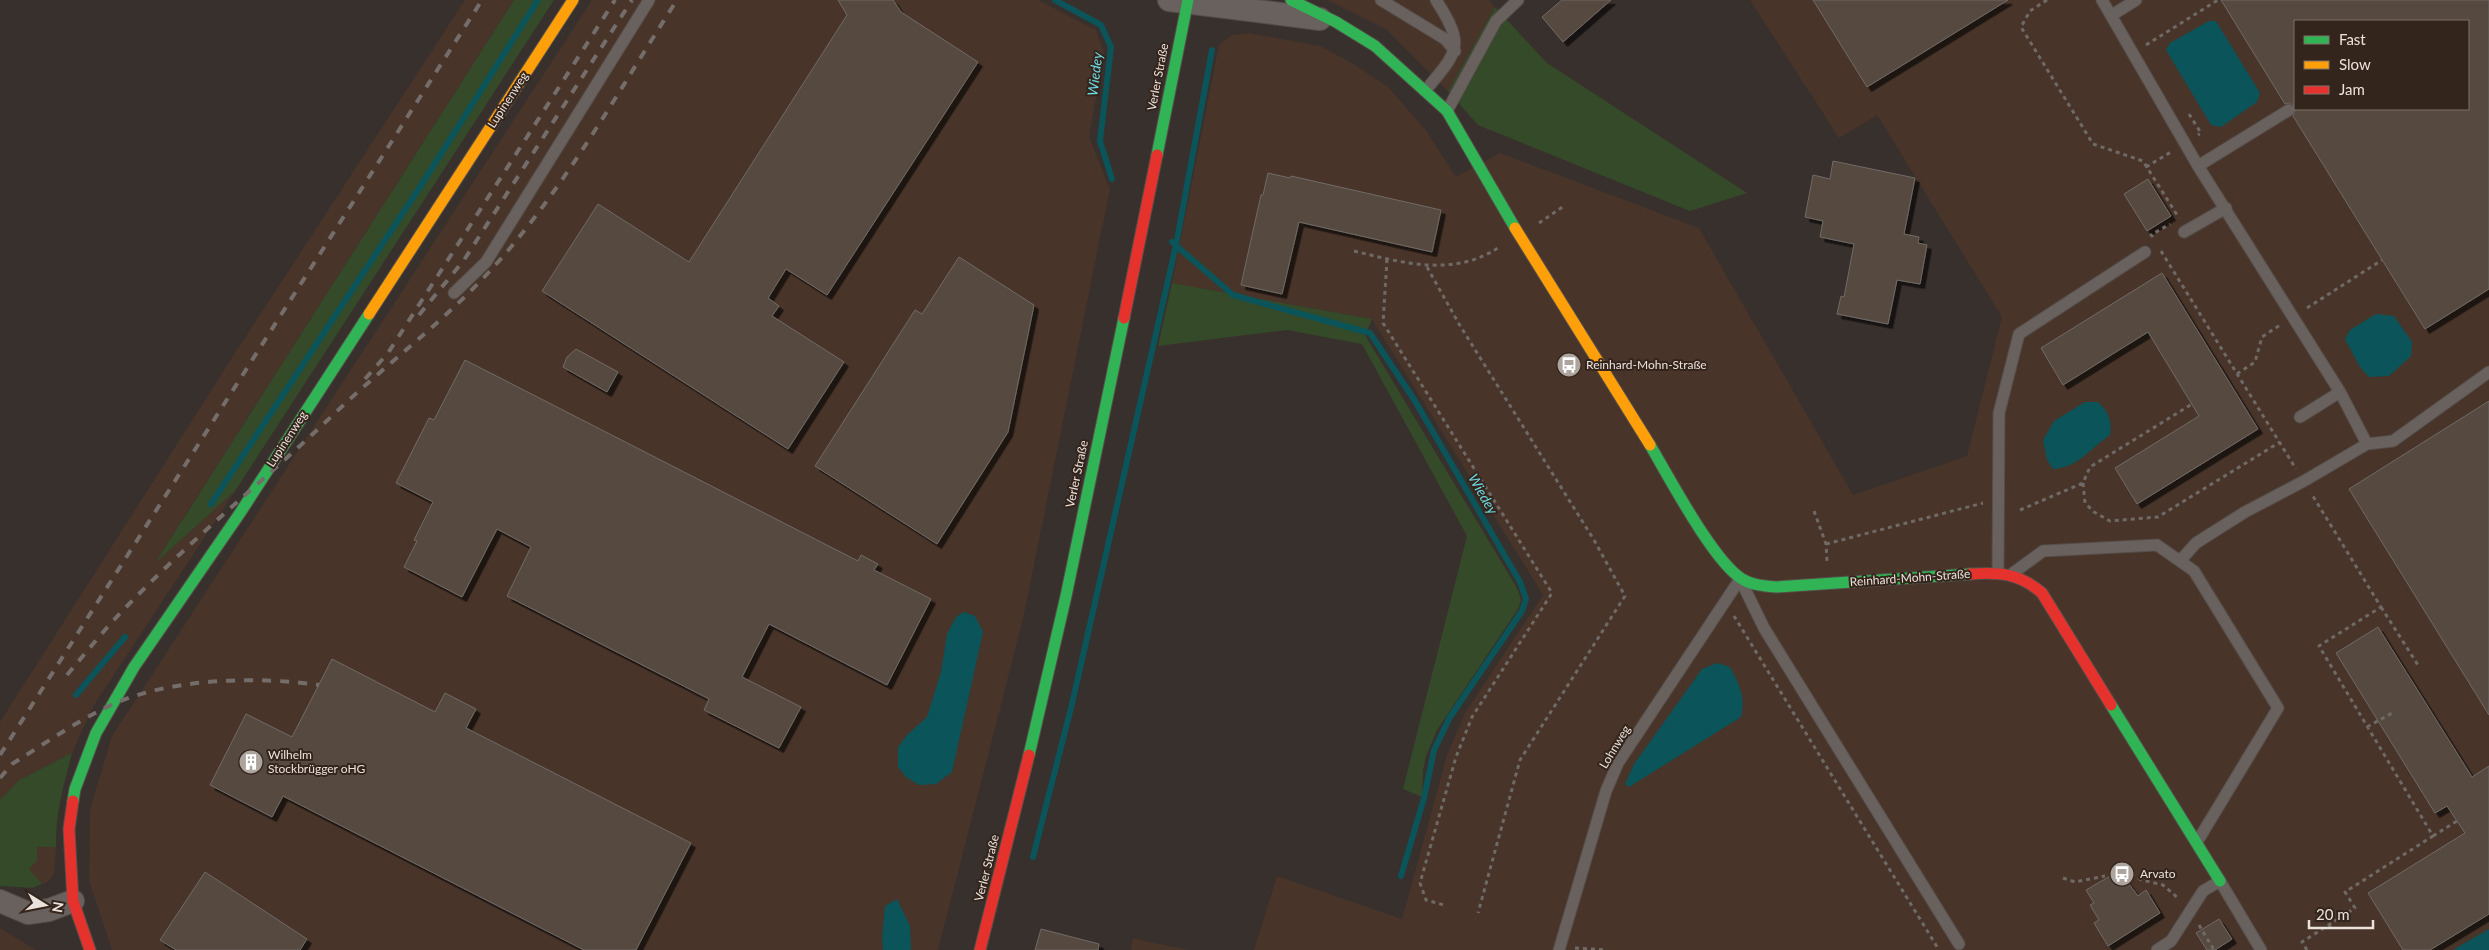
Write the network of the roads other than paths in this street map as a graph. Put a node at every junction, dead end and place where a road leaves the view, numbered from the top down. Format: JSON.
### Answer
{"nodes":[{"id":1,"x":573,"y":0,"type":"edge"},
{"id":2,"x":649,"y":0,"type":"edge"},
{"id":3,"x":1291,"y":0,"type":"edge"},
{"id":4,"x":1381,"y":0,"type":"edge"},
{"id":5,"x":1436,"y":0,"type":"edge"},
{"id":6,"x":1518,"y":0,"type":"edge"},
{"id":7,"x":2102,"y":0,"type":"edge"},
{"id":8,"x":2136,"y":0,"type":"edge"},
{"id":9,"x":1181,"y":1,"type":"edge"},
{"id":10,"x":2112,"y":15,"type":"junction"},
{"id":11,"x":1336,"y":22,"type":"junction"},
{"id":12,"x":1454,"y":51,"type":"junction"},
{"id":13,"x":1424,"y":91,"type":"junction"},
{"id":14,"x":2289,"y":110,"type":"dead end"},
{"id":15,"x":1447,"y":111,"type":"junction"},
{"id":16,"x":2198,"y":166,"type":"junction"},
{"id":17,"x":2226,"y":208,"type":"junction"},
{"id":18,"x":2184,"y":232,"type":"dead end"},
{"id":19,"x":2145,"y":252,"type":"dead end"},
{"id":20,"x":454,"y":293,"type":"dead end"},
{"id":21,"x":2489,"y":372,"type":"edge"},
{"id":22,"x":2340,"y":392,"type":"junction"},
{"id":23,"x":2300,"y":417,"type":"dead end"},
{"id":24,"x":2367,"y":444,"type":"junction"},
{"id":25,"x":2180,"y":561,"type":"junction"},
{"id":26,"x":1998,"y":572,"type":"junction"},
{"id":27,"x":2013,"y":573,"type":"junction"},
{"id":28,"x":1740,"y":579,"type":"junction"},
{"id":29,"x":2196,"y":843,"type":"junction"},
{"id":30,"x":2220,"y":881,"type":"junction"},
{"id":31,"x":0,"y":901,"type":"edge"},
{"id":32,"x":74,"y":901,"type":"junction"},
{"id":33,"x":1958,"y":944,"type":"dead end"},
{"id":34,"x":1559,"y":949,"type":"edge"},
{"id":35,"x":90,"y":950,"type":"edge"},
{"id":36,"x":980,"y":950,"type":"edge"},
{"id":37,"x":2157,"y":950,"type":"edge"},
{"id":38,"x":2261,"y":950,"type":"edge"}],
"edges":[{"from":1,"to":32,"type":"street","name":"Lupinenweg"},
{"from":2,"to":20,"type":"lane"},
{"from":3,"to":11,"type":"street"},
{"from":4,"to":12,"type":"lane"},
{"from":5,"to":12,"type":"lane"},
{"from":6,"to":15,"type":"lane"},
{"from":7,"to":10,"type":"lane"},
{"from":8,"to":10,"type":"lane"},
{"from":9,"to":11,"type":"street"},
{"from":9,"to":36,"type":"street","name":"Verler Straße"},
{"from":10,"to":16,"type":"lane"},
{"from":11,"to":13,"type":"street"},
{"from":12,"to":13,"type":"lane"},
{"from":13,"to":15,"type":"street"},
{"from":14,"to":16,"type":"lane"},
{"from":15,"to":28,"type":"street"},
{"from":16,"to":17,"type":"lane"},
{"from":17,"to":18,"type":"lane"},
{"from":17,"to":22,"type":"lane"},
{"from":19,"to":26,"type":"lane"},
{"from":21,"to":24,"type":"lane"},
{"from":22,"to":23,"type":"lane"},
{"from":22,"to":24,"type":"lane"},
{"from":24,"to":25,"type":"lane"},
{"from":25,"to":27,"type":"lane"},
{"from":25,"to":29,"type":"lane"},
{"from":26,"to":27,"type":"street","name":"Reinhard-Mohn-Straße"},
{"from":26,"to":28,"type":"street","name":"Reinhard-Mohn-Straße"},
{"from":27,"to":29,"type":"street","name":"Reinhard-Mohn-Straße"},
{"from":28,"to":33,"type":"lane"},
{"from":28,"to":34,"type":"lane","name":"Lohnweg"},
{"from":29,"to":30,"type":"street","name":"Reinhard-Mohn-Straße"},
{"from":30,"to":37,"type":"lane"},
{"from":30,"to":38,"type":"lane"},
{"from":31,"to":32,"type":"street"},
{"from":32,"to":35,"type":"street","name":"Lupinenweg"}]}
